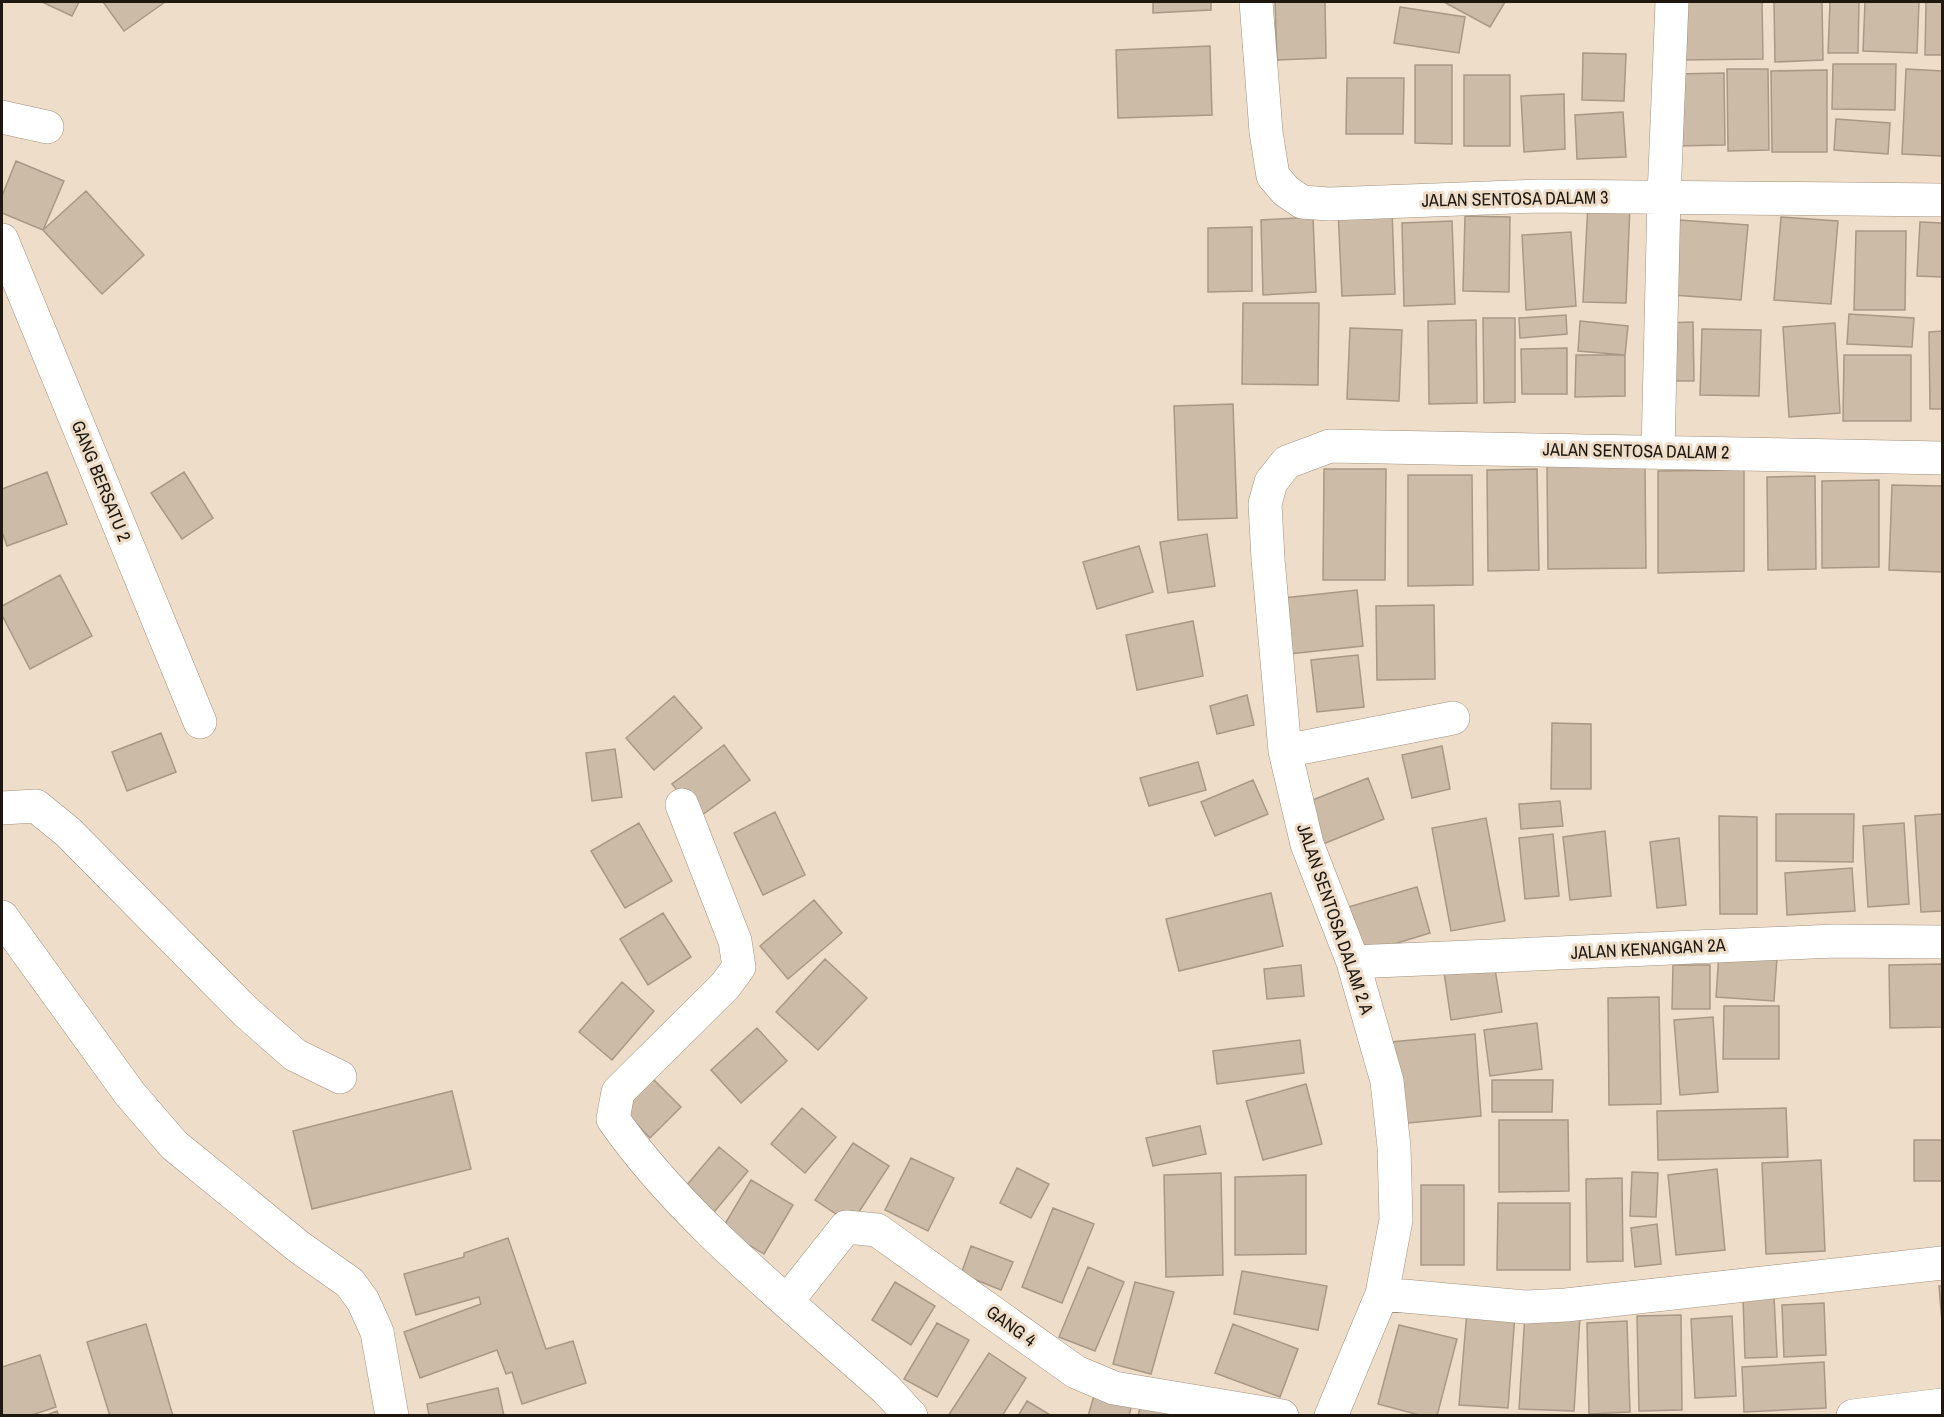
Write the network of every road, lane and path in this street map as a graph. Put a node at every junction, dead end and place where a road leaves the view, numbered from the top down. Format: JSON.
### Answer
{"nodes":[{"id":1,"x":1256,"y":2,"type":"edge"},
{"id":2,"x":1672,"y":2,"type":"edge"},
{"id":3,"x":2,"y":117,"type":"edge"},
{"id":4,"x":47,"y":127,"type":"dead end"},
{"id":5,"x":1664,"y":197,"type":"junction"},
{"id":6,"x":1942,"y":200,"type":"edge"},
{"id":7,"x":2,"y":240,"type":"edge"},
{"id":8,"x":1330,"y":446,"type":"joint"},
{"id":9,"x":1658,"y":451,"type":"junction"},
{"id":10,"x":1942,"y":458,"type":"edge"},
{"id":11,"x":1453,"y":718,"type":"dead end"},
{"id":12,"x":200,"y":722,"type":"dead end"},
{"id":13,"x":1285,"y":751,"type":"junction"},
{"id":14,"x":682,"y":806,"type":"dead end"},
{"id":15,"x":2,"y":807,"type":"edge"},
{"id":16,"x":2,"y":917,"type":"edge"},
{"id":17,"x":1942,"y":942,"type":"edge"},
{"id":18,"x":1353,"y":962,"type":"junction"},
{"id":19,"x":340,"y":1077,"type":"dead end"},
{"id":20,"x":1942,"y":1263,"type":"edge"},
{"id":21,"x":1382,"y":1294,"type":"junction"},
{"id":22,"x":788,"y":1300,"type":"junction"},
{"id":23,"x":1942,"y":1405,"type":"edge"},
{"id":24,"x":392,"y":1416,"type":"edge"},
{"id":25,"x":911,"y":1416,"type":"edge"},
{"id":26,"x":1281,"y":1416,"type":"edge"},
{"id":27,"x":1331,"y":1416,"type":"edge"},
{"id":28,"x":1852,"y":1416,"type":"edge"}],
"edges":[{"from":1,"to":5,"type":"street","name":"JALAN SENTOSA DALAM 3"},
{"from":2,"to":5,"type":"street"},
{"from":3,"to":4,"type":"street"},
{"from":5,"to":6,"type":"street","name":"JALAN SENTOSA DALAM 3"},
{"from":5,"to":9,"type":"street"},
{"from":7,"to":12,"type":"street","name":"GANG BERSATU 2"},
{"from":8,"to":9,"type":"street","name":"JALAN SENTOSA DALAM 2"},
{"from":8,"to":13,"type":"street","name":"JALAN SENTOSA DALAM 2 A"},
{"from":9,"to":10,"type":"street","name":"JALAN SENTOSA DALAM 2"},
{"from":11,"to":13,"type":"street"},
{"from":13,"to":18,"type":"street","name":"JALAN SENTOSA DALAM 2 A"},
{"from":14,"to":22,"type":"street"},
{"from":15,"to":19,"type":"street"},
{"from":16,"to":24,"type":"street"},
{"from":17,"to":18,"type":"street","name":"JALAN KENANGAN 2A"},
{"from":18,"to":21,"type":"street","name":"JALAN SENTOSA DALAM 2 A"},
{"from":20,"to":21,"type":"street"},
{"from":21,"to":27,"type":"street","name":"JALAN SENTOSA DALAM 2 A"},
{"from":22,"to":25,"type":"street"},
{"from":22,"to":26,"type":"street","name":"GANG 4"},
{"from":23,"to":28,"type":"street"}]}
